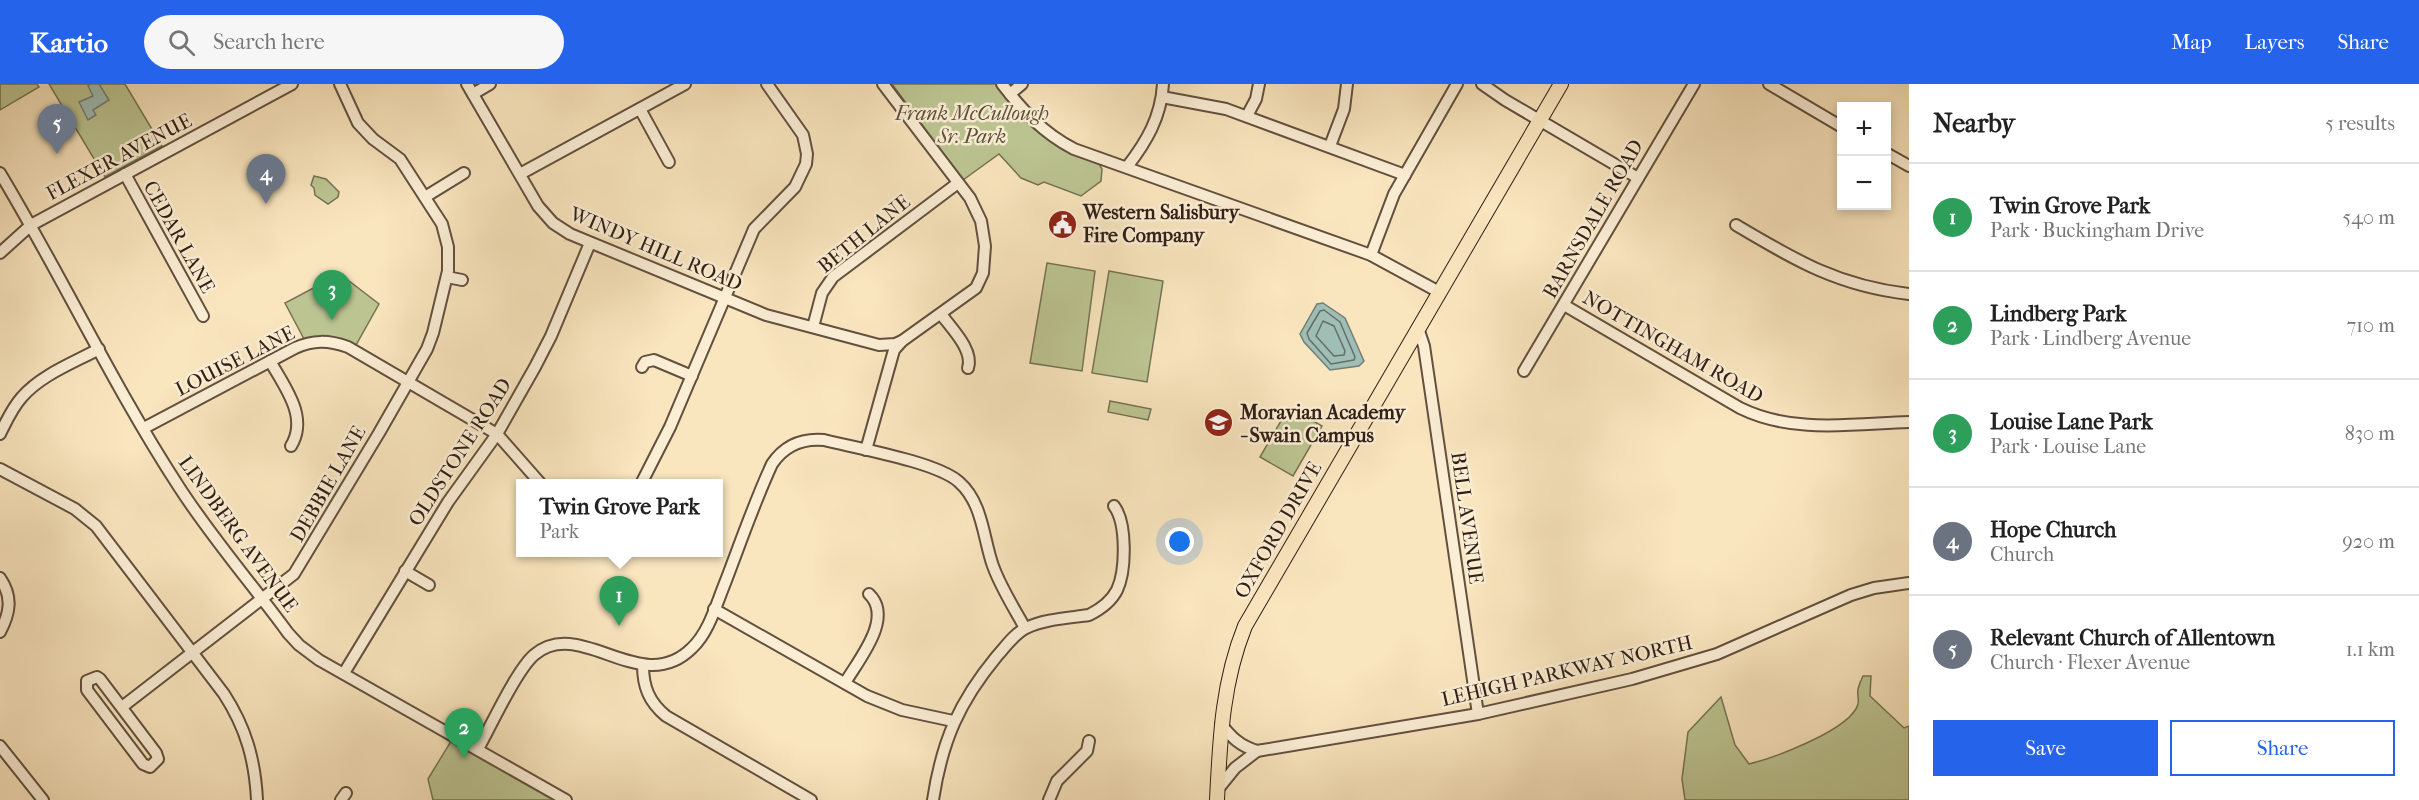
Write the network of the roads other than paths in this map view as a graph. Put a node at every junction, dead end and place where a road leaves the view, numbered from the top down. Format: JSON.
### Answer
{"nodes":[{"id":1,"x":292,"y":84,"type":"edge"},
{"id":2,"x":339,"y":84,"type":"edge"},
{"id":3,"x":490,"y":84,"type":"edge"},
{"id":4,"x":685,"y":84,"type":"edge"},
{"id":5,"x":767,"y":84,"type":"edge"},
{"id":6,"x":883,"y":84,"type":"edge"},
{"id":7,"x":1002,"y":84,"type":"edge"},
{"id":8,"x":1022,"y":84,"type":"edge"},
{"id":9,"x":1163,"y":84,"type":"edge"},
{"id":10,"x":1259,"y":84,"type":"edge"},
{"id":11,"x":1347,"y":84,"type":"edge"},
{"id":12,"x":1457,"y":84,"type":"edge"},
{"id":13,"x":1482,"y":84,"type":"edge"},
{"id":14,"x":1561,"y":84,"type":"edge"},
{"id":15,"x":1694,"y":84,"type":"edge"},
{"id":16,"x":1769,"y":84,"type":"edge"},
{"id":17,"x":470,"y":89,"type":"edge"},
{"id":18,"x":1010,"y":94,"type":"junction"},
{"id":19,"x":1162,"y":97,"type":"junction"},
{"id":20,"x":640,"y":109,"type":"junction"},
{"id":21,"x":1247,"y":116,"type":"junction"},
{"id":22,"x":1540,"y":120,"type":"junction"},
{"id":23,"x":1837,"y":124,"type":"edge"},
{"id":24,"x":1330,"y":146,"type":"junction"},
{"id":25,"x":1891,"y":155,"type":"edge"},
{"id":26,"x":669,"y":162,"type":"dead end"},
{"id":27,"x":1909,"y":166,"type":"edge"},
{"id":28,"x":1127,"y":167,"type":"junction"},
{"id":29,"x":0,"y":173,"type":"edge"},
{"id":30,"x":124,"y":174,"type":"junction"},
{"id":31,"x":464,"y":174,"type":"dead end"},
{"id":32,"x":520,"y":174,"type":"junction"},
{"id":33,"x":1405,"y":175,"type":"junction"},
{"id":34,"x":1638,"y":177,"type":"junction"},
{"id":35,"x":958,"y":183,"type":"junction"},
{"id":36,"x":424,"y":197,"type":"junction"},
{"id":37,"x":31,"y":225,"type":"junction"},
{"id":38,"x":1736,"y":225,"type":"dead end"},
{"id":39,"x":590,"y":243,"type":"junction"},
{"id":40,"x":0,"y":253,"type":"edge"},
{"id":41,"x":1371,"y":255,"type":"junction"},
{"id":42,"x":447,"y":277,"type":"junction"},
{"id":43,"x":462,"y":280,"type":"dead end"},
{"id":44,"x":1439,"y":292,"type":"junction"},
{"id":45,"x":1909,"y":294,"type":"edge"},
{"id":46,"x":724,"y":299,"type":"junction"},
{"id":47,"x":1564,"y":305,"type":"junction"},
{"id":48,"x":941,"y":314,"type":"junction"},
{"id":49,"x":203,"y":316,"type":"dead end"},
{"id":50,"x":813,"y":327,"type":"junction"},
{"id":51,"x":1418,"y":328,"type":"junction"},
{"id":52,"x":902,"y":341,"type":"junction"},
{"id":53,"x":99,"y":349,"type":"junction"},
{"id":54,"x":270,"y":361,"type":"junction"},
{"id":55,"x":642,"y":367,"type":"dead end"},
{"id":56,"x":968,"y":368,"type":"dead end"},
{"id":57,"x":1524,"y":372,"type":"dead end"},
{"id":58,"x":692,"y":376,"type":"junction"},
{"id":59,"x":408,"y":382,"type":"junction"},
{"id":60,"x":4,"y":418,"type":"edge"},
{"id":61,"x":1909,"y":422,"type":"edge"},
{"id":62,"x":144,"y":428,"type":"junction"},
{"id":63,"x":0,"y":434,"type":"edge"},
{"id":64,"x":496,"y":434,"type":"junction"},
{"id":65,"x":291,"y":446,"type":"dead end"},
{"id":66,"x":866,"y":450,"type":"junction"},
{"id":67,"x":0,"y":469,"type":"edge"},
{"id":68,"x":537,"y":479,"type":"edge"},
{"id":69,"x":643,"y":479,"type":"edge"},
{"id":70,"x":1114,"y":507,"type":"dead end"},
{"id":71,"x":405,"y":571,"type":"junction"},
{"id":72,"x":0,"y":579,"type":"edge"},
{"id":73,"x":1909,"y":583,"type":"edge"},
{"id":74,"x":429,"y":585,"type":"dead end"},
{"id":75,"x":869,"y":594,"type":"dead end"},
{"id":76,"x":263,"y":601,"type":"junction"},
{"id":77,"x":714,"y":609,"type":"junction"},
{"id":78,"x":1024,"y":628,"type":"junction"},
{"id":79,"x":0,"y":632,"type":"edge"},
{"id":80,"x":193,"y":652,"type":"junction"},
{"id":81,"x":643,"y":665,"type":"junction"},
{"id":82,"x":344,"y":672,"type":"junction"},
{"id":83,"x":845,"y":684,"type":"junction"},
{"id":84,"x":122,"y":707,"type":"junction"},
{"id":85,"x":1478,"y":714,"type":"junction"},
{"id":86,"x":953,"y":722,"type":"junction"},
{"id":87,"x":1221,"y":724,"type":"junction"},
{"id":88,"x":1089,"y":741,"type":"dead end"},
{"id":89,"x":0,"y":746,"type":"edge"},
{"id":90,"x":478,"y":749,"type":"junction"},
{"id":91,"x":1257,"y":751,"type":"junction"},
{"id":92,"x":1217,"y":794,"type":"edge"},
{"id":93,"x":43,"y":800,"type":"edge"},
{"id":94,"x":257,"y":800,"type":"edge"},
{"id":95,"x":263,"y":800,"type":"edge"},
{"id":96,"x":566,"y":800,"type":"edge"},
{"id":97,"x":811,"y":800,"type":"edge"},
{"id":98,"x":933,"y":800,"type":"edge"},
{"id":99,"x":1049,"y":800,"type":"edge"}],
"edges":[{"from":1,"to":30,"type":"street","name":"FLEXER AVENUE"},
{"from":2,"to":36,"type":"street","name":"DEBBIE LANE"},
{"from":3,"to":17,"type":"street"},
{"from":4,"to":20,"type":"street"},
{"from":5,"to":46,"type":"street"},
{"from":6,"to":35,"type":"street"},
{"from":7,"to":18,"type":"street"},
{"from":8,"to":18,"type":"street"},
{"from":9,"to":19,"type":"street"},
{"from":10,"to":21,"type":"street"},
{"from":11,"to":24,"type":"street"},
{"from":12,"to":33,"type":"street"},
{"from":13,"to":22,"type":"street"},
{"from":14,"to":22,"type":"main road","name":"OXFORD DRIVE"},
{"from":15,"to":34,"type":"street","name":"BARNSDALE ROAD"},
{"from":16,"to":23,"type":"street"},
{"from":17,"to":32,"type":"street","name":"WINDY HILL ROAD"},
{"from":18,"to":28,"type":"street"},
{"from":19,"to":21,"type":"street"},
{"from":19,"to":28,"type":"street"},
{"from":20,"to":26,"type":"street"},
{"from":20,"to":32,"type":"street"},
{"from":21,"to":24,"type":"street"},
{"from":22,"to":34,"type":"street"},
{"from":22,"to":44,"type":"main road","name":"OXFORD DRIVE"},
{"from":24,"to":33,"type":"street"},
{"from":25,"to":27,"type":"street"},
{"from":28,"to":41,"type":"street"},
{"from":29,"to":37,"type":"street","name":"LINDBERG AVENUE"},
{"from":30,"to":37,"type":"street","name":"FLEXER AVENUE"},
{"from":30,"to":49,"type":"street","name":"CEDAR LANE"},
{"from":31,"to":36,"type":"street"},
{"from":32,"to":39,"type":"street","name":"WINDY HILL ROAD"},
{"from":33,"to":41,"type":"street"},
{"from":34,"to":47,"type":"street","name":"BARNSDALE ROAD"},
{"from":35,"to":48,"type":"street"},
{"from":35,"to":50,"type":"street","name":"BETH LANE"},
{"from":36,"to":42,"type":"street","name":"DEBBIE LANE"},
{"from":37,"to":40,"type":"street","name":"FLEXER AVENUE"},
{"from":37,"to":53,"type":"street","name":"LINDBERG AVENUE"},
{"from":38,"to":45,"type":"street"},
{"from":39,"to":46,"type":"street","name":"WINDY HILL ROAD"},
{"from":39,"to":64,"type":"street","name":"OLDSTONE ROAD"},
{"from":41,"to":44,"type":"street"},
{"from":42,"to":43,"type":"street"},
{"from":42,"to":59,"type":"street","name":"DEBBIE LANE"},
{"from":44,"to":51,"type":"main road","name":"OXFORD DRIVE"},
{"from":46,"to":50,"type":"street","name":"WINDY HILL ROAD"},
{"from":46,"to":58,"type":"street"},
{"from":47,"to":57,"type":"street","name":"BARNSDALE ROAD"},
{"from":47,"to":61,"type":"street","name":"NOTTINGHAM ROAD"},
{"from":48,"to":52,"type":"street"},
{"from":48,"to":56,"type":"street"},
{"from":50,"to":52,"type":"street","name":"WINDY HILL ROAD"},
{"from":51,"to":85,"type":"street","name":"BELL AVENUE"},
{"from":51,"to":87,"type":"main road","name":"OXFORD DRIVE"},
{"from":52,"to":66,"type":"street"},
{"from":53,"to":60,"type":"street"},
{"from":53,"to":62,"type":"street","name":"LINDBERG AVENUE"},
{"from":54,"to":59,"type":"street","name":"LOUISE LANE"},
{"from":54,"to":62,"type":"street","name":"LOUISE LANE"},
{"from":54,"to":65,"type":"street"},
{"from":55,"to":58,"type":"street"},
{"from":58,"to":69,"type":"street"},
{"from":59,"to":64,"type":"street","name":"LOUISE LANE"},
{"from":59,"to":76,"type":"street","name":"DEBBIE LANE"},
{"from":60,"to":63,"type":"street"},
{"from":62,"to":76,"type":"street","name":"LINDBERG AVENUE"},
{"from":64,"to":68,"type":"street","name":"LOUISE LANE"},
{"from":64,"to":71,"type":"street","name":"OLDSTONE ROAD"},
{"from":66,"to":77,"type":"street"},
{"from":66,"to":78,"type":"street"},
{"from":67,"to":80,"type":"street"},
{"from":70,"to":78,"type":"street"},
{"from":71,"to":74,"type":"street"},
{"from":71,"to":82,"type":"street","name":"OLDSTONE ROAD"},
{"from":72,"to":79,"type":"street"},
{"from":73,"to":85,"type":"street","name":"LEHIGH PARKWAY NORTH"},
{"from":75,"to":83,"type":"street"},
{"from":76,"to":80,"type":"street","name":"DEBBIE LANE"},
{"from":76,"to":82,"type":"street","name":"LINDBERG AVENUE"},
{"from":77,"to":81,"type":"street"},
{"from":77,"to":83,"type":"street"},
{"from":78,"to":86,"type":"street"},
{"from":80,"to":84,"type":"street","name":"DEBBIE LANE"},
{"from":80,"to":94,"type":"street"},
{"from":81,"to":90,"type":"street"},
{"from":81,"to":97,"type":"street"},
{"from":82,"to":90,"type":"street","name":"LINDBERG AVENUE"},
{"from":83,"to":86,"type":"street"},
{"from":84,"to":84,"type":"street"},
{"from":85,"to":91,"type":"street","name":"LEHIGH PARKWAY NORTH"},
{"from":86,"to":98,"type":"street"},
{"from":87,"to":91,"type":"street"},
{"from":87,"to":92,"type":"main road","name":"OXFORD DRIVE"},
{"from":88,"to":99,"type":"street"},
{"from":89,"to":93,"type":"street"},
{"from":90,"to":96,"type":"street","name":"LINDBERG AVENUE"},
{"from":91,"to":92,"type":"street","name":"LEHIGH PARKWAY NORTH"},
{"from":94,"to":95,"type":"street"}]}
